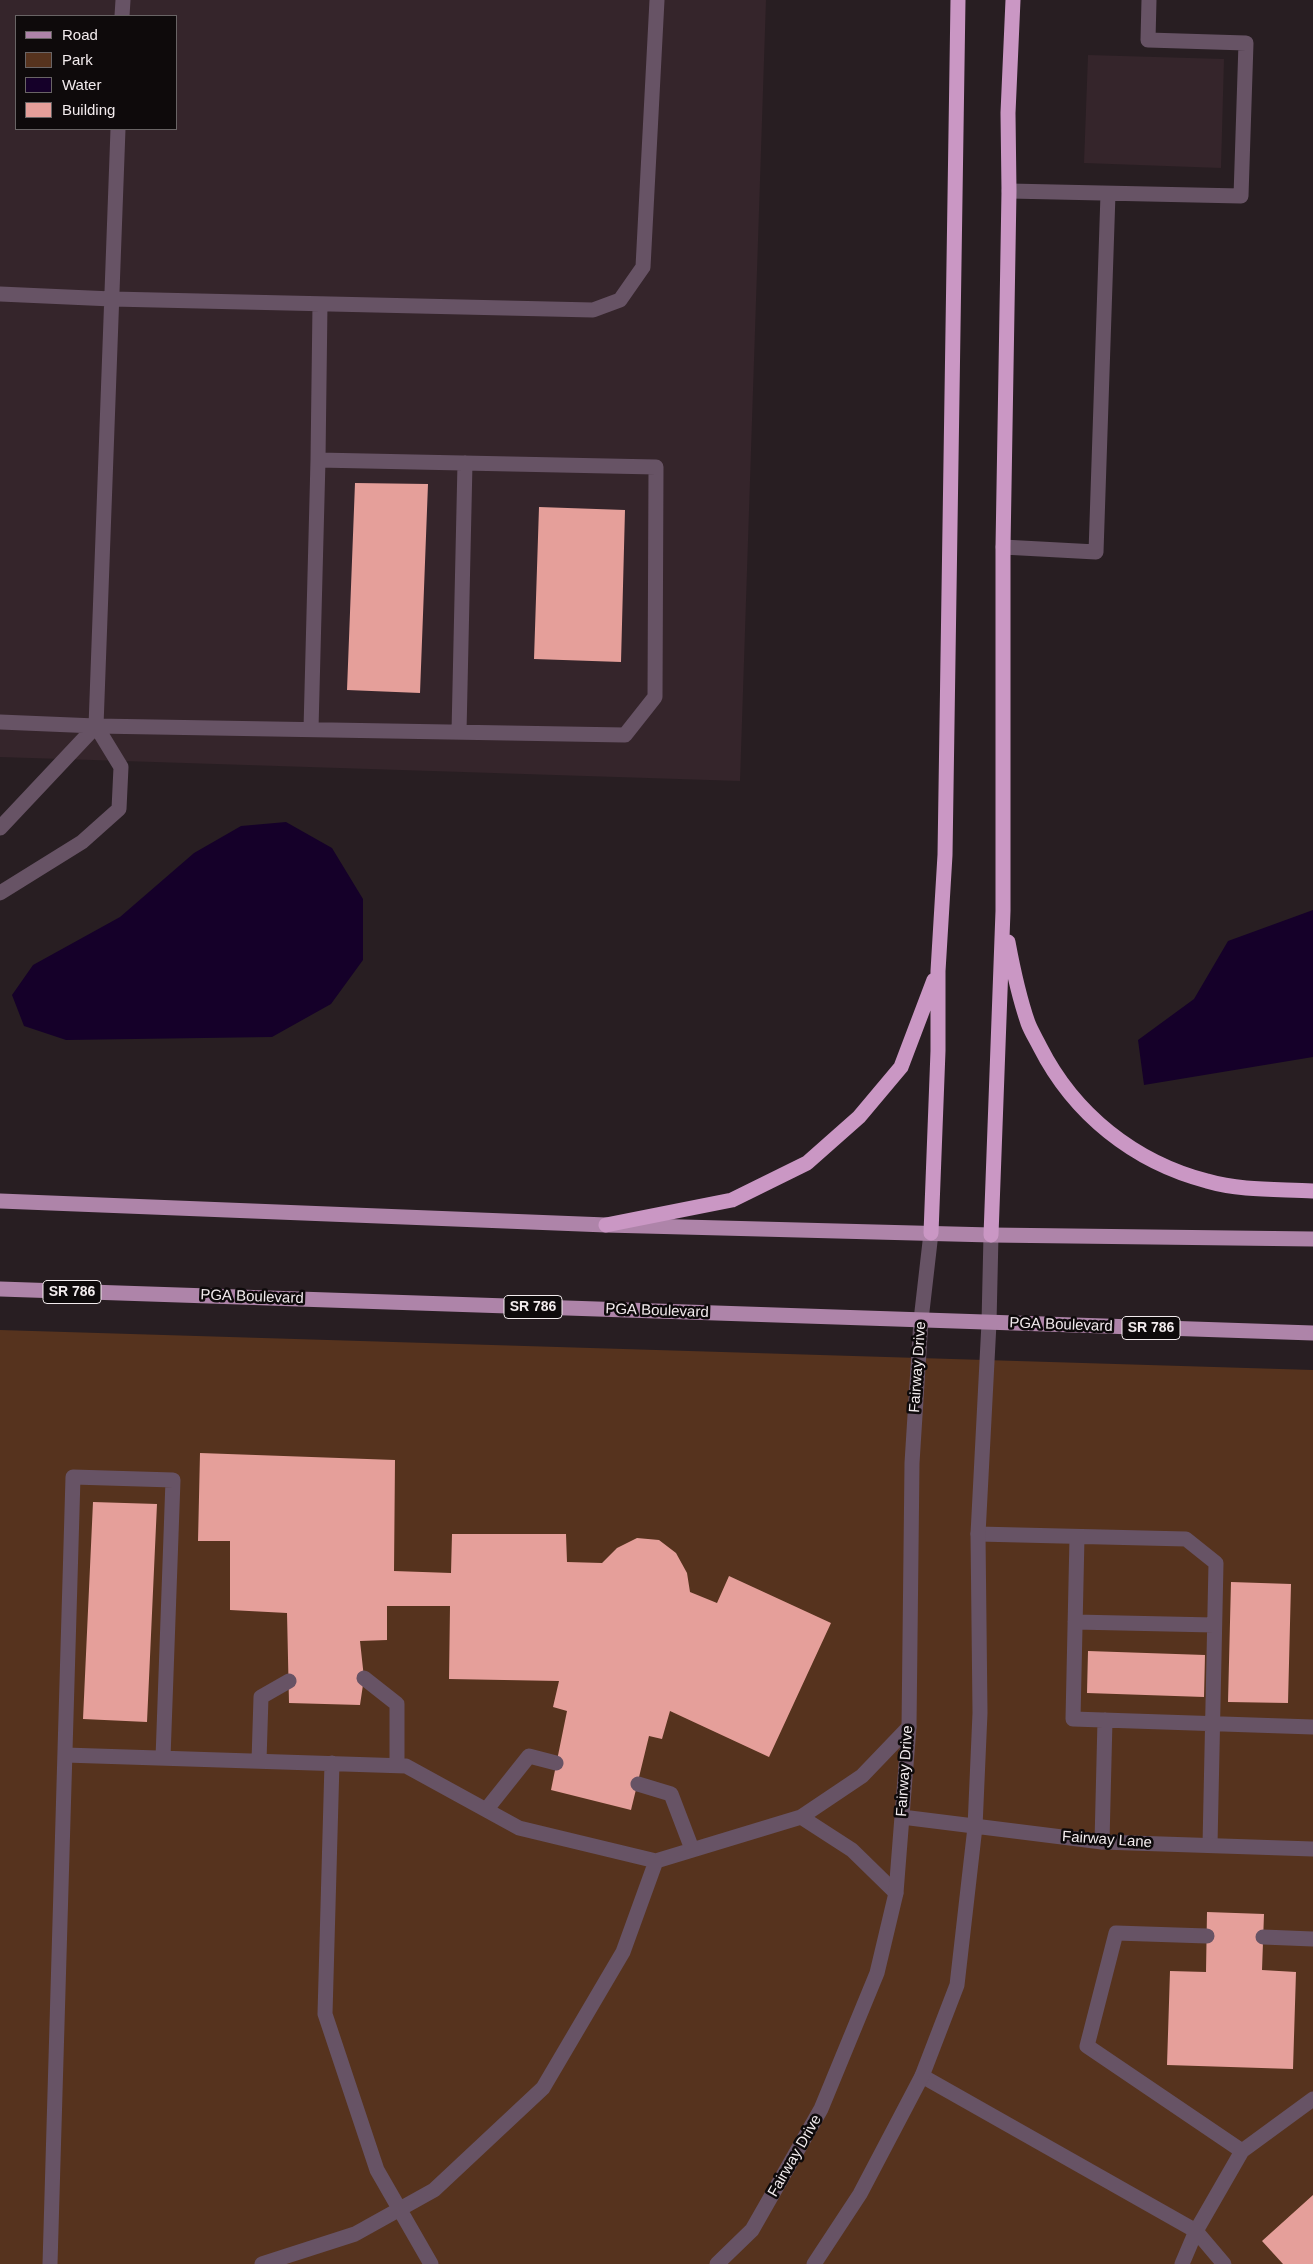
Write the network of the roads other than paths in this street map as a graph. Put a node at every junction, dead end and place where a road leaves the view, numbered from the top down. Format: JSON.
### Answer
{"nodes":[{"id":1,"x":123,"y":0,"type":"edge"},
{"id":2,"x":656,"y":0,"type":"edge"},
{"id":3,"x":958,"y":0,"type":"edge"},
{"id":4,"x":1013,"y":0,"type":"edge"},
{"id":5,"x":1149,"y":0,"type":"edge"},
{"id":6,"x":122,"y":15,"type":"edge"},
{"id":7,"x":118,"y":130,"type":"edge"},
{"id":8,"x":1010,"y":191,"type":"junction"},
{"id":9,"x":1108,"y":194,"type":"junction"},
{"id":10,"x":0,"y":294,"type":"edge"},
{"id":11,"x":112,"y":299,"type":"junction"},
{"id":12,"x":320,"y":304,"type":"junction"},
{"id":13,"x":318,"y":460,"type":"junction"},
{"id":14,"x":464,"y":463,"type":"junction"},
{"id":15,"x":1003,"y":547,"type":"junction"},
{"id":16,"x":0,"y":722,"type":"edge"},
{"id":17,"x":96,"y":726,"type":"junction"},
{"id":18,"x":311,"y":729,"type":"junction"},
{"id":19,"x":459,"y":732,"type":"junction"},
{"id":20,"x":0,"y":828,"type":"edge"},
{"id":21,"x":0,"y":893,"type":"edge"},
{"id":22,"x":1003,"y":911,"type":"junction"},
{"id":23,"x":938,"y":971,"type":"junction"},
{"id":24,"x":1313,"y":1191,"type":"edge"},
{"id":25,"x":0,"y":1201,"type":"edge"},
{"id":26,"x":606,"y":1225,"type":"junction"},
{"id":27,"x":931,"y":1233,"type":"junction"},
{"id":28,"x":991,"y":1235,"type":"junction"},
{"id":29,"x":1313,"y":1239,"type":"edge"},
{"id":30,"x":0,"y":1289,"type":"edge"},
{"id":31,"x":921,"y":1320,"type":"junction"},
{"id":32,"x":989,"y":1323,"type":"junction"},
{"id":33,"x":1313,"y":1333,"type":"edge"},
{"id":34,"x":978,"y":1534,"type":"junction"},
{"id":35,"x":1078,"y":1536,"type":"junction"},
{"id":36,"x":1075,"y":1622,"type":"junction"},
{"id":37,"x":1214,"y":1625,"type":"junction"},
{"id":38,"x":364,"y":1678,"type":"dead end"},
{"id":39,"x":288,"y":1681,"type":"dead end"},
{"id":40,"x":1105,"y":1720,"type":"junction"},
{"id":41,"x":1212,"y":1723,"type":"junction"},
{"id":42,"x":909,"y":1727,"type":"junction"},
{"id":43,"x":1313,"y":1727,"type":"edge"},
{"id":44,"x":65,"y":1755,"type":"junction"},
{"id":45,"x":163,"y":1758,"type":"junction"},
{"id":46,"x":260,"y":1761,"type":"junction"},
{"id":47,"x":332,"y":1763,"type":"junction"},
{"id":48,"x":556,"y":1763,"type":"dead end"},
{"id":49,"x":396,"y":1765,"type":"junction"},
{"id":50,"x":638,"y":1784,"type":"dead end"},
{"id":51,"x":486,"y":1810,"type":"junction"},
{"id":52,"x":801,"y":1817,"type":"junction"},
{"id":53,"x":902,"y":1817,"type":"junction"},
{"id":54,"x":975,"y":1828,"type":"junction"},
{"id":55,"x":1102,"y":1842,"type":"junction"},
{"id":56,"x":1210,"y":1845,"type":"junction"},
{"id":57,"x":1313,"y":1849,"type":"edge"},
{"id":58,"x":692,"y":1850,"type":"junction"},
{"id":59,"x":656,"y":1861,"type":"junction"},
{"id":60,"x":896,"y":1894,"type":"junction"},
{"id":61,"x":1207,"y":1936,"type":"dead end"},
{"id":62,"x":1263,"y":1937,"type":"dead end"},
{"id":63,"x":1313,"y":1938,"type":"edge"},
{"id":64,"x":922,"y":2076,"type":"junction"},
{"id":65,"x":1313,"y":2099,"type":"edge"},
{"id":66,"x":1242,"y":2151,"type":"junction"},
{"id":67,"x":400,"y":2210,"type":"junction"},
{"id":68,"x":1196,"y":2232,"type":"junction"},
{"id":69,"x":50,"y":2264,"type":"edge"},
{"id":70,"x":262,"y":2264,"type":"edge"},
{"id":71,"x":431,"y":2264,"type":"edge"},
{"id":72,"x":717,"y":2264,"type":"edge"},
{"id":73,"x":814,"y":2264,"type":"edge"},
{"id":74,"x":1182,"y":2264,"type":"edge"},
{"id":75,"x":1224,"y":2264,"type":"edge"}],
"edges":[{"from":1,"to":6,"type":"street"},
{"from":2,"to":12,"type":"street"},
{"from":3,"to":23,"type":"highway"},
{"from":4,"to":8,"type":"highway"},
{"from":5,"to":9,"type":"street"},
{"from":7,"to":11,"type":"street"},
{"from":8,"to":9,"type":"street"},
{"from":8,"to":15,"type":"highway"},
{"from":9,"to":15,"type":"street"},
{"from":10,"to":11,"type":"street"},
{"from":11,"to":12,"type":"street"},
{"from":11,"to":17,"type":"street"},
{"from":12,"to":13,"type":"street"},
{"from":13,"to":14,"type":"street"},
{"from":13,"to":18,"type":"street"},
{"from":14,"to":19,"type":"street"},
{"from":14,"to":19,"type":"street"},
{"from":15,"to":22,"type":"highway"},
{"from":16,"to":17,"type":"street"},
{"from":17,"to":18,"type":"street"},
{"from":17,"to":20,"type":"street"},
{"from":17,"to":21,"type":"street"},
{"from":18,"to":19,"type":"street"},
{"from":22,"to":24,"type":"highway"},
{"from":22,"to":28,"type":"highway"},
{"from":23,"to":26,"type":"highway"},
{"from":23,"to":27,"type":"highway"},
{"from":25,"to":26,"type":"main road"},
{"from":26,"to":27,"type":"main road"},
{"from":27,"to":28,"type":"main road"},
{"from":27,"to":31,"type":"street","name":"Fairway Drive"},
{"from":28,"to":29,"type":"main road"},
{"from":28,"to":32,"type":"street"},
{"from":30,"to":31,"type":"main road","name":"PGA Boulevard","number":"SR 786"},
{"from":31,"to":32,"type":"main road","name":"PGA Boulevard","number":"SR 786"},
{"from":31,"to":42,"type":"street","name":"Fairway Drive"},
{"from":32,"to":33,"type":"main road","name":"PGA Boulevard","number":"SR 786"},
{"from":32,"to":34,"type":"street"},
{"from":34,"to":35,"type":"street"},
{"from":34,"to":54,"type":"street"},
{"from":35,"to":36,"type":"street"},
{"from":35,"to":37,"type":"street"},
{"from":36,"to":37,"type":"street"},
{"from":36,"to":40,"type":"street"},
{"from":37,"to":41,"type":"street"},
{"from":38,"to":49,"type":"street"},
{"from":39,"to":46,"type":"street"},
{"from":40,"to":41,"type":"street"},
{"from":40,"to":55,"type":"street"},
{"from":41,"to":43,"type":"street"},
{"from":41,"to":56,"type":"street"},
{"from":42,"to":52,"type":"street"},
{"from":42,"to":53,"type":"street","name":"Fairway Drive"},
{"from":44,"to":45,"type":"street"},
{"from":44,"to":45,"type":"street"},
{"from":44,"to":69,"type":"street"},
{"from":45,"to":46,"type":"street"},
{"from":46,"to":47,"type":"street"},
{"from":47,"to":49,"type":"street"},
{"from":47,"to":67,"type":"street"},
{"from":48,"to":51,"type":"street"},
{"from":49,"to":51,"type":"street"},
{"from":50,"to":58,"type":"street"},
{"from":51,"to":59,"type":"street"},
{"from":52,"to":58,"type":"street"},
{"from":52,"to":60,"type":"street"},
{"from":53,"to":54,"type":"street","name":"Fairway Lane"},
{"from":53,"to":60,"type":"street","name":"Fairway Drive"},
{"from":54,"to":55,"type":"street","name":"Fairway Lane"},
{"from":54,"to":64,"type":"street"},
{"from":55,"to":56,"type":"street","name":"Fairway Lane"},
{"from":56,"to":57,"type":"street","name":"Fairway Lane"},
{"from":58,"to":59,"type":"street"},
{"from":59,"to":67,"type":"street"},
{"from":60,"to":72,"type":"street","name":"Fairway Drive"},
{"from":61,"to":66,"type":"street"},
{"from":62,"to":63,"type":"street"},
{"from":64,"to":68,"type":"street"},
{"from":64,"to":73,"type":"street"},
{"from":65,"to":66,"type":"street"},
{"from":66,"to":68,"type":"street"},
{"from":67,"to":70,"type":"street"},
{"from":67,"to":71,"type":"street"},
{"from":68,"to":74,"type":"street"},
{"from":68,"to":75,"type":"street"}]}
